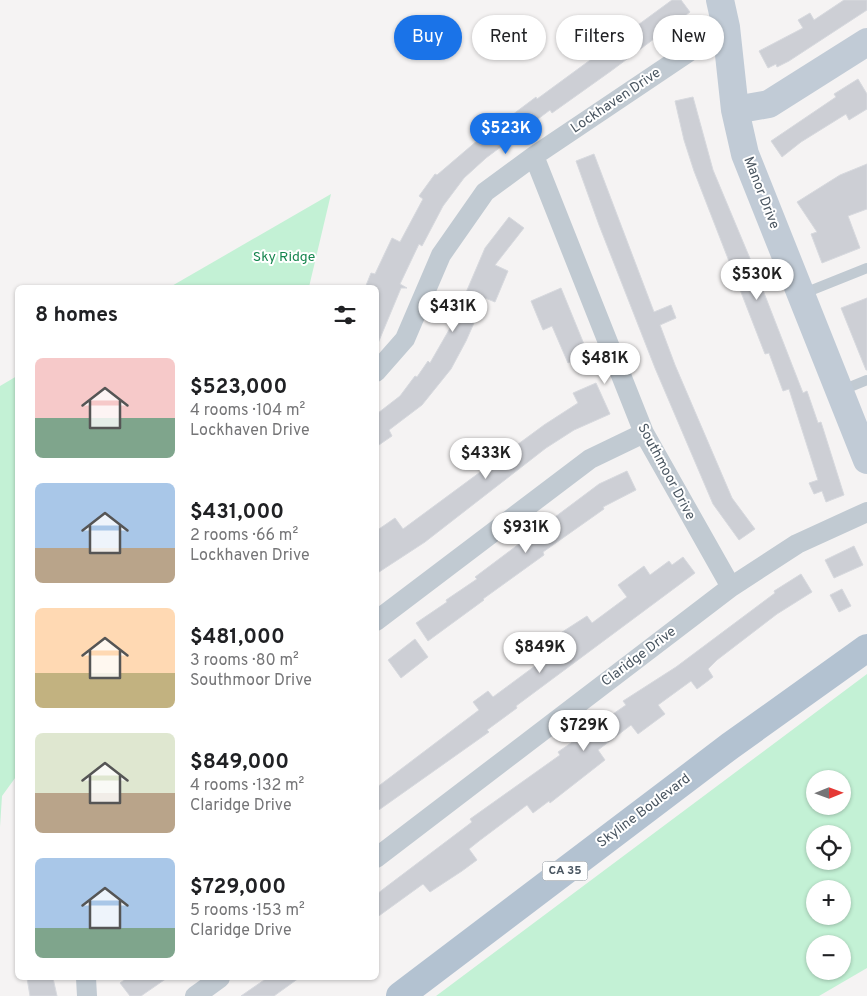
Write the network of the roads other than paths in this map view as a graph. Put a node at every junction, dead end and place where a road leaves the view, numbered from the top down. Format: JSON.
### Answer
{"nodes":[{"id":1,"x":720,"y":0,"type":"edge"},
{"id":2,"x":726,"y":27,"type":"junction"},
{"id":3,"x":867,"y":42,"type":"edge"},
{"id":4,"x":735,"y":110,"type":"junction"},
{"id":5,"x":534,"y":156,"type":"junction"},
{"id":6,"x":867,"y":268,"type":"edge"},
{"id":7,"x":801,"y":295,"type":"junction"},
{"id":8,"x":379,"y":369,"type":"edge"},
{"id":9,"x":867,"y":380,"type":"edge"},
{"id":10,"x":840,"y":392,"type":"junction"},
{"id":11,"x":644,"y":434,"type":"junction"},
{"id":12,"x":867,"y":460,"type":"edge"},
{"id":13,"x":867,"y":512,"type":"edge"},
{"id":14,"x":731,"y":587,"type":"junction"},
{"id":15,"x":379,"y":618,"type":"edge"},
{"id":16,"x":867,"y":648,"type":"edge"},
{"id":17,"x":379,"y":856,"type":"edge"},
{"id":18,"x":86,"y":980,"type":"edge"},
{"id":19,"x":217,"y":980,"type":"edge"},
{"id":20,"x":86,"y":996,"type":"edge"},
{"id":21,"x":195,"y":996,"type":"edge"},
{"id":22,"x":400,"y":996,"type":"edge"}],
"edges":[{"from":1,"to":2,"type":"street","name":"Manor Drive"},
{"from":2,"to":4,"type":"street","name":"Manor Drive"},
{"from":2,"to":5,"type":"street","name":"Lockhaven Drive"},
{"from":3,"to":4,"type":"street"},
{"from":4,"to":7,"type":"street","name":"Manor Drive"},
{"from":5,"to":8,"type":"street","name":"Lockhaven Drive"},
{"from":5,"to":11,"type":"street","name":"Southmoor Drive"},
{"from":6,"to":7,"type":"lane"},
{"from":7,"to":10,"type":"street","name":"Manor Drive"},
{"from":9,"to":10,"type":"lane"},
{"from":10,"to":12,"type":"street","name":"Manor Drive"},
{"from":11,"to":14,"type":"street","name":"Southmoor Drive"},
{"from":11,"to":15,"type":"street"},
{"from":13,"to":14,"type":"street","name":"Claridge Drive"},
{"from":14,"to":17,"type":"street","name":"Claridge Drive"},
{"from":16,"to":22,"type":"main road","name":"Skyline Boulevard","number":"CA 35"},
{"from":18,"to":20,"type":"street"},
{"from":19,"to":21,"type":"street"}]}
